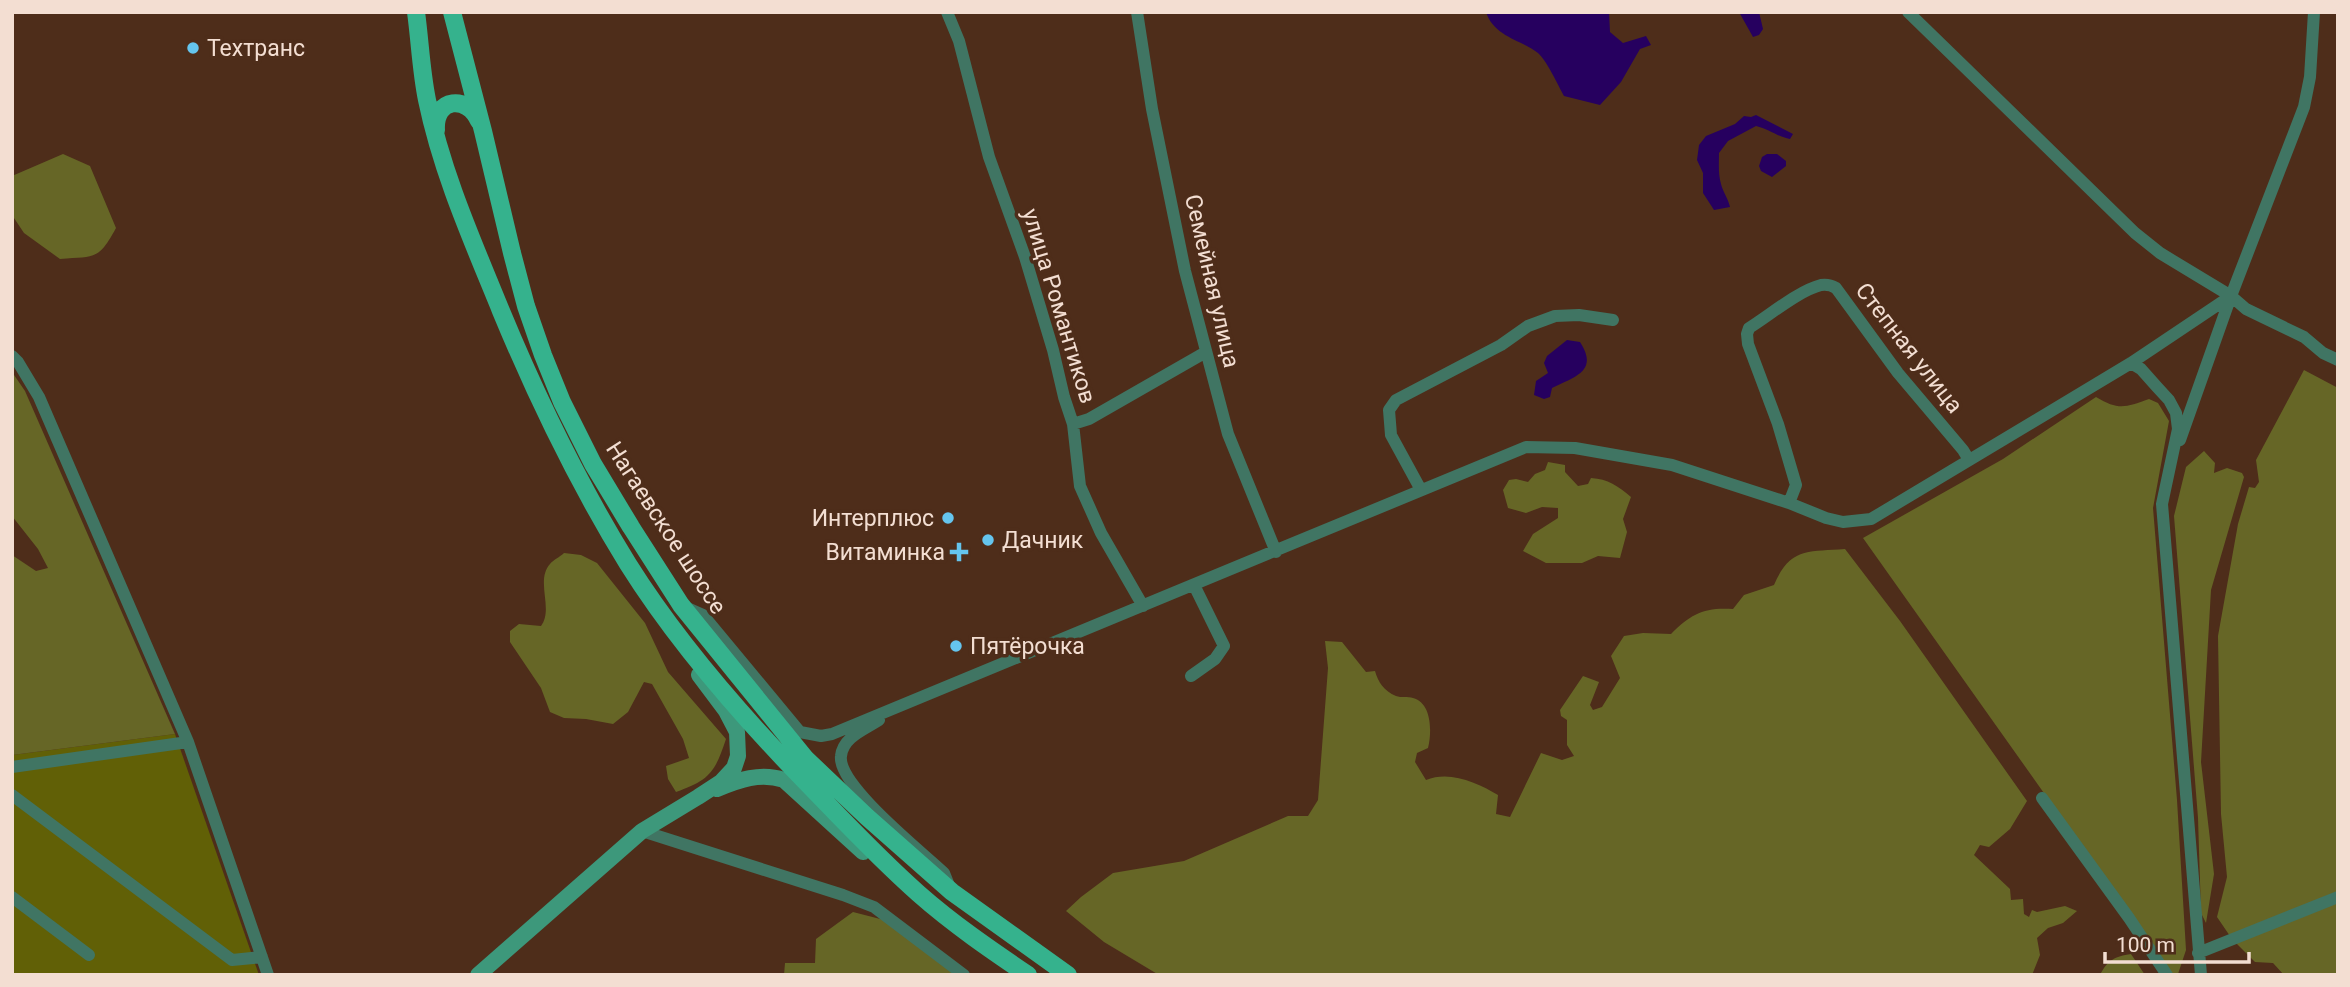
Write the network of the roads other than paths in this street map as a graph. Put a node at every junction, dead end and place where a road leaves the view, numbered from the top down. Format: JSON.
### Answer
{"nodes":[{"id":1,"x":416,"y":12,"type":"edge"},
{"id":2,"x":452,"y":12,"type":"edge"},
{"id":3,"x":947,"y":12,"type":"edge"},
{"id":4,"x":1137,"y":12,"type":"edge"},
{"id":5,"x":1908,"y":12,"type":"edge"},
{"id":6,"x":2314,"y":12,"type":"edge"},
{"id":7,"x":483,"y":131,"type":"junction"},
{"id":8,"x":437,"y":141,"type":"junction"},
{"id":9,"x":2231,"y":296,"type":"junction"},
{"id":10,"x":1613,"y":320,"type":"dead end"},
{"id":11,"x":2338,"y":345,"type":"edge"},
{"id":12,"x":1206,"y":352,"type":"junction"},
{"id":13,"x":2323,"y":354,"type":"junction"},
{"id":14,"x":12,"y":356,"type":"edge"},
{"id":15,"x":2338,"y":360,"type":"edge"},
{"id":16,"x":2131,"y":363,"type":"junction"},
{"id":17,"x":1073,"y":424,"type":"junction"},
{"id":18,"x":1969,"y":460,"type":"junction"},
{"id":19,"x":2169,"y":470,"type":"junction"},
{"id":20,"x":1421,"y":489,"type":"junction"},
{"id":21,"x":1789,"y":503,"type":"junction"},
{"id":22,"x":1276,"y":552,"type":"junction"},
{"id":23,"x":628,"y":565,"type":"junction"},
{"id":24,"x":1194,"y":585,"type":"junction"},
{"id":25,"x":681,"y":605,"type":"junction"},
{"id":26,"x":1143,"y":606,"type":"junction"},
{"id":27,"x":1191,"y":676,"type":"dead end"},
{"id":28,"x":896,"y":707,"type":"junction"},
{"id":29,"x":188,"y":742,"type":"junction"},
{"id":30,"x":12,"y":767,"type":"edge"},
{"id":31,"x":12,"y":795,"type":"edge"},
{"id":32,"x":698,"y":797,"type":"junction"},
{"id":33,"x":2042,"y":798,"type":"dead end"},
{"id":34,"x":642,"y":831,"type":"junction"},
{"id":35,"x":952,"y":892,"type":"junction"},
{"id":36,"x":919,"y":894,"type":"junction"},
{"id":37,"x":12,"y":897,"type":"edge"},
{"id":38,"x":2338,"y":897,"type":"edge"},
{"id":39,"x":2198,"y":953,"type":"junction"},
{"id":40,"x":89,"y":955,"type":"dead end"},
{"id":41,"x":262,"y":957,"type":"junction"},
{"id":42,"x":268,"y":975,"type":"edge"},
{"id":43,"x":478,"y":975,"type":"edge"},
{"id":44,"x":964,"y":975,"type":"edge"},
{"id":45,"x":1028,"y":975,"type":"edge"},
{"id":46,"x":1068,"y":975,"type":"edge"},
{"id":47,"x":2167,"y":975,"type":"edge"},
{"id":48,"x":2201,"y":975,"type":"edge"}],
"edges":[{"from":1,"to":8,"type":"main road","name":"Нагаевское шоссе"},
{"from":2,"to":7,"type":"main road","name":"Нагаевское шоссе"},
{"from":3,"to":17,"type":"street","name":"улица Романтиков"},
{"from":4,"to":12,"type":"street","name":"Семейная улица"},
{"from":5,"to":9,"type":"street"},
{"from":6,"to":9,"type":"street"},
{"from":7,"to":8,"type":"main road"},
{"from":7,"to":25,"type":"main road","name":"Нагаевское шоссе"},
{"from":8,"to":23,"type":"main road","name":"Нагаевское шоссе"},
{"from":9,"to":13,"type":"street"},
{"from":9,"to":16,"type":"street"},
{"from":9,"to":19,"type":"street"},
{"from":10,"to":20,"type":"street"},
{"from":11,"to":13,"type":"street"},
{"from":12,"to":17,"type":"street"},
{"from":12,"to":22,"type":"street","name":"Семейная улица"},
{"from":13,"to":15,"type":"street"},
{"from":14,"to":29,"type":"street"},
{"from":16,"to":18,"type":"street"},
{"from":16,"to":19,"type":"street"},
{"from":17,"to":26,"type":"street","name":"улица Романтиков"},
{"from":18,"to":21,"type":"street"},
{"from":18,"to":21,"type":"street","name":"Степная улица"},
{"from":19,"to":39,"type":"street"},
{"from":20,"to":21,"type":"street"},
{"from":20,"to":22,"type":"street"},
{"from":22,"to":24,"type":"street"},
{"from":23,"to":32,"type":"street"},
{"from":23,"to":36,"type":"main road","name":"Нагаевское шоссе"},
{"from":24,"to":26,"type":"street"},
{"from":24,"to":27,"type":"street"},
{"from":25,"to":28,"type":"street"},
{"from":25,"to":35,"type":"main road","name":"Нагаевское шоссе"},
{"from":26,"to":28,"type":"street"},
{"from":28,"to":35,"type":"street"},
{"from":29,"to":30,"type":"street"},
{"from":29,"to":41,"type":"street"},
{"from":31,"to":41,"type":"street"},
{"from":32,"to":34,"type":"street"},
{"from":32,"to":36,"type":"street"},
{"from":33,"to":47,"type":"street"},
{"from":34,"to":43,"type":"street"},
{"from":34,"to":44,"type":"street"},
{"from":35,"to":46,"type":"main road","name":"Нагаевское шоссе"},
{"from":36,"to":45,"type":"main road","name":"Нагаевское шоссе"},
{"from":37,"to":40,"type":"street"},
{"from":38,"to":39,"type":"street"},
{"from":39,"to":48,"type":"street"},
{"from":41,"to":42,"type":"street"}]}
